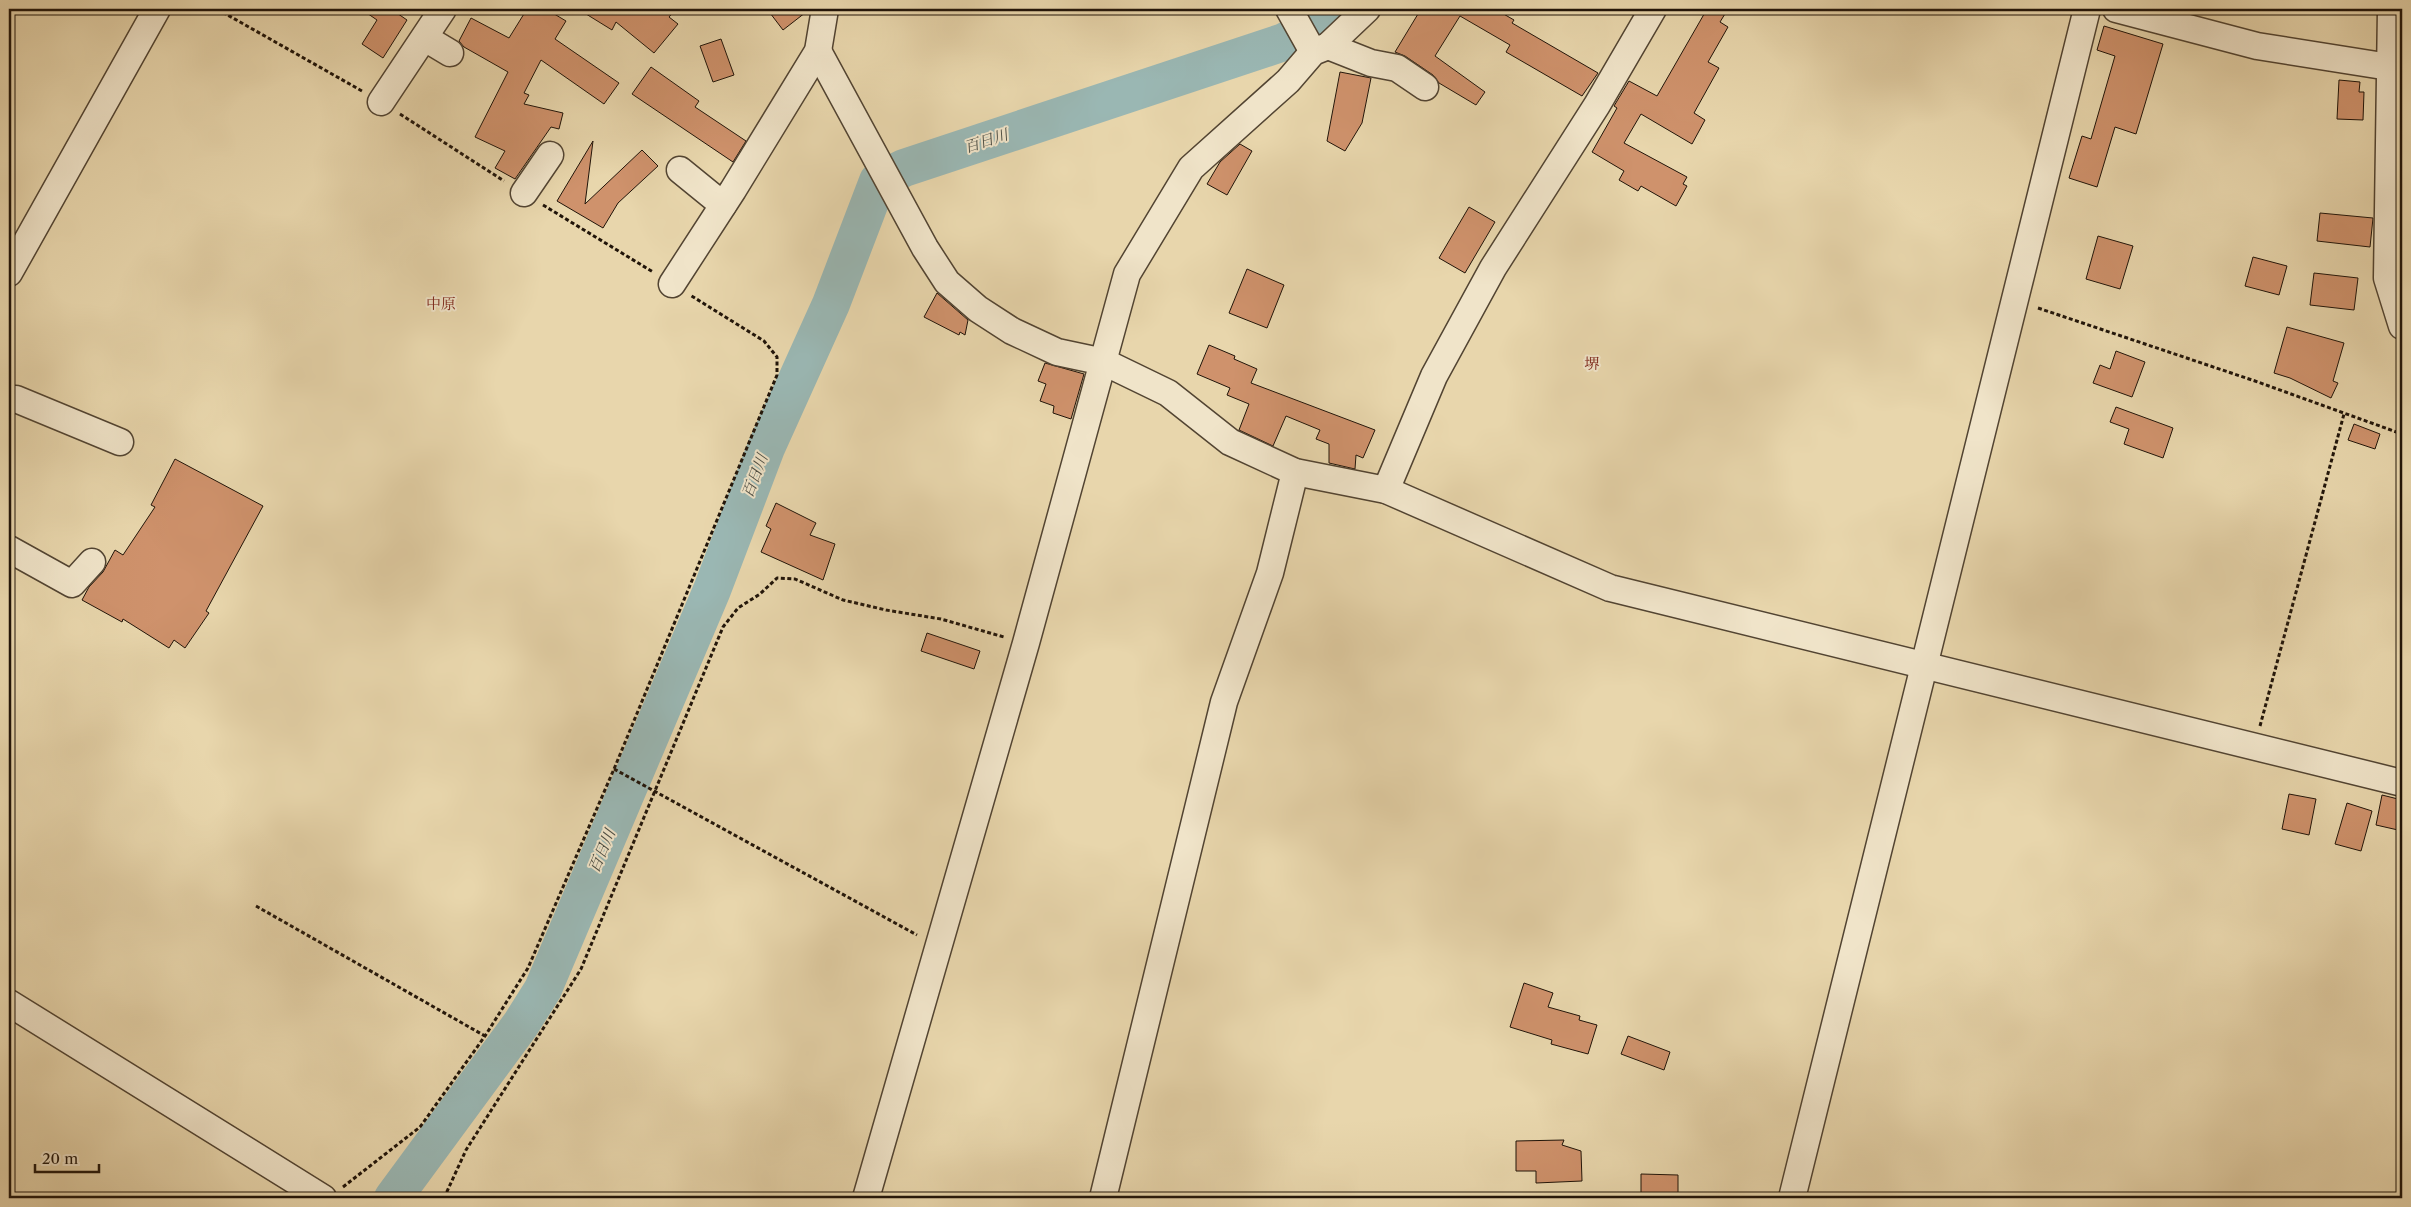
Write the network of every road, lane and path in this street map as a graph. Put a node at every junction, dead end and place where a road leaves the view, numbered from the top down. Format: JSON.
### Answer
{"nodes":[{"id":1,"x":157,"y":9,"type":"edge"},
{"id":2,"x":217,"y":9,"type":"edge"},
{"id":3,"x":443,"y":9,"type":"edge"},
{"id":4,"x":826,"y":9,"type":"edge"},
{"id":5,"x":1367,"y":9,"type":"edge"},
{"id":6,"x":1654,"y":9,"type":"edge"},
{"id":7,"x":2087,"y":9,"type":"edge"},
{"id":8,"x":2116,"y":9,"type":"edge"},
{"id":9,"x":2391,"y":9,"type":"edge"},
{"id":10,"x":1306,"y":34,"type":"edge"},
{"id":11,"x":425,"y":38,"type":"junction"},
{"id":12,"x":818,"y":50,"type":"junction"},
{"id":13,"x":450,"y":53,"type":"dead end"},
{"id":14,"x":2396,"y":68,"type":"edge"},
{"id":15,"x":1425,"y":87,"type":"dead end"},
{"id":16,"x":381,"y":102,"type":"junction"},
{"id":17,"x":550,"y":155,"type":"dead end"},
{"id":18,"x":680,"y":170,"type":"dead end"},
{"id":19,"x":524,"y":194,"type":"junction"},
{"id":20,"x":723,"y":205,"type":"junction"},
{"id":21,"x":9,"y":273,"type":"edge"},
{"id":22,"x":672,"y":284,"type":"junction"},
{"id":23,"x":2016,"y":300,"type":"junction"},
{"id":24,"x":2402,"y":326,"type":"edge"},
{"id":25,"x":1104,"y":362,"type":"junction"},
{"id":26,"x":9,"y":399,"type":"edge"},
{"id":27,"x":2344,"y":414,"type":"junction"},
{"id":28,"x":2402,"y":434,"type":"edge"},
{"id":29,"x":120,"y":442,"type":"dead end"},
{"id":30,"x":1296,"y":472,"type":"junction"},
{"id":31,"x":1386,"y":490,"type":"junction"},
{"id":32,"x":9,"y":548,"type":"edge"},
{"id":33,"x":92,"y":562,"type":"dead end"},
{"id":34,"x":1026,"y":643,"type":"junction"},
{"id":35,"x":1924,"y":665,"type":"junction"},
{"id":36,"x":2255,"y":746,"type":"junction"},
{"id":37,"x":614,"y":769,"type":"junction"},
{"id":38,"x":2402,"y":783,"type":"edge"},
{"id":39,"x":654,"y":792,"type":"junction"},
{"id":40,"x":256,"y":906,"type":"dead end"},
{"id":41,"x":940,"y":947,"type":"junction"},
{"id":42,"x":9,"y":1003,"type":"edge"},
{"id":43,"x":485,"y":1036,"type":"junction"},
{"id":44,"x":331,"y":1195,"type":"edge"},
{"id":45,"x":444,"y":1198,"type":"edge"},
{"id":46,"x":866,"y":1198,"type":"edge"},
{"id":47,"x":1103,"y":1198,"type":"edge"},
{"id":48,"x":1792,"y":1198,"type":"edge"}],
"edges":[{"from":1,"to":21,"type":"street"},
{"from":2,"to":16,"type":"path"},
{"from":3,"to":11,"type":"street"},
{"from":4,"to":12,"type":"street"},
{"from":5,"to":10,"type":"street"},
{"from":6,"to":31,"type":"street"},
{"from":7,"to":23,"type":"street"},
{"from":8,"to":14,"type":"street"},
{"from":9,"to":14,"type":"street"},
{"from":10,"to":15,"type":"street"},
{"from":10,"to":25,"type":"street"},
{"from":11,"to":13,"type":"street"},
{"from":11,"to":16,"type":"street"},
{"from":12,"to":20,"type":"street"},
{"from":12,"to":25,"type":"street"},
{"from":14,"to":24,"type":"street"},
{"from":16,"to":19,"type":"path"},
{"from":17,"to":19,"type":"street"},
{"from":18,"to":20,"type":"street"},
{"from":19,"to":22,"type":"path"},
{"from":20,"to":22,"type":"street"},
{"from":22,"to":37,"type":"path"},
{"from":23,"to":27,"type":"path"},
{"from":23,"to":35,"type":"street"},
{"from":25,"to":30,"type":"street"},
{"from":25,"to":34,"type":"street"},
{"from":26,"to":29,"type":"street"},
{"from":27,"to":28,"type":"path"},
{"from":27,"to":36,"type":"path"},
{"from":30,"to":31,"type":"street"},
{"from":30,"to":47,"type":"street"},
{"from":31,"to":35,"type":"street"},
{"from":32,"to":33,"type":"street"},
{"from":34,"to":39,"type":"path"},
{"from":34,"to":41,"type":"street"},
{"from":35,"to":36,"type":"street"},
{"from":35,"to":48,"type":"street"},
{"from":36,"to":38,"type":"street"},
{"from":37,"to":39,"type":"path"},
{"from":37,"to":43,"type":"path"},
{"from":39,"to":41,"type":"path"},
{"from":39,"to":45,"type":"path"},
{"from":40,"to":43,"type":"path"},
{"from":41,"to":46,"type":"street"},
{"from":42,"to":44,"type":"street"},
{"from":43,"to":44,"type":"path"}]}
